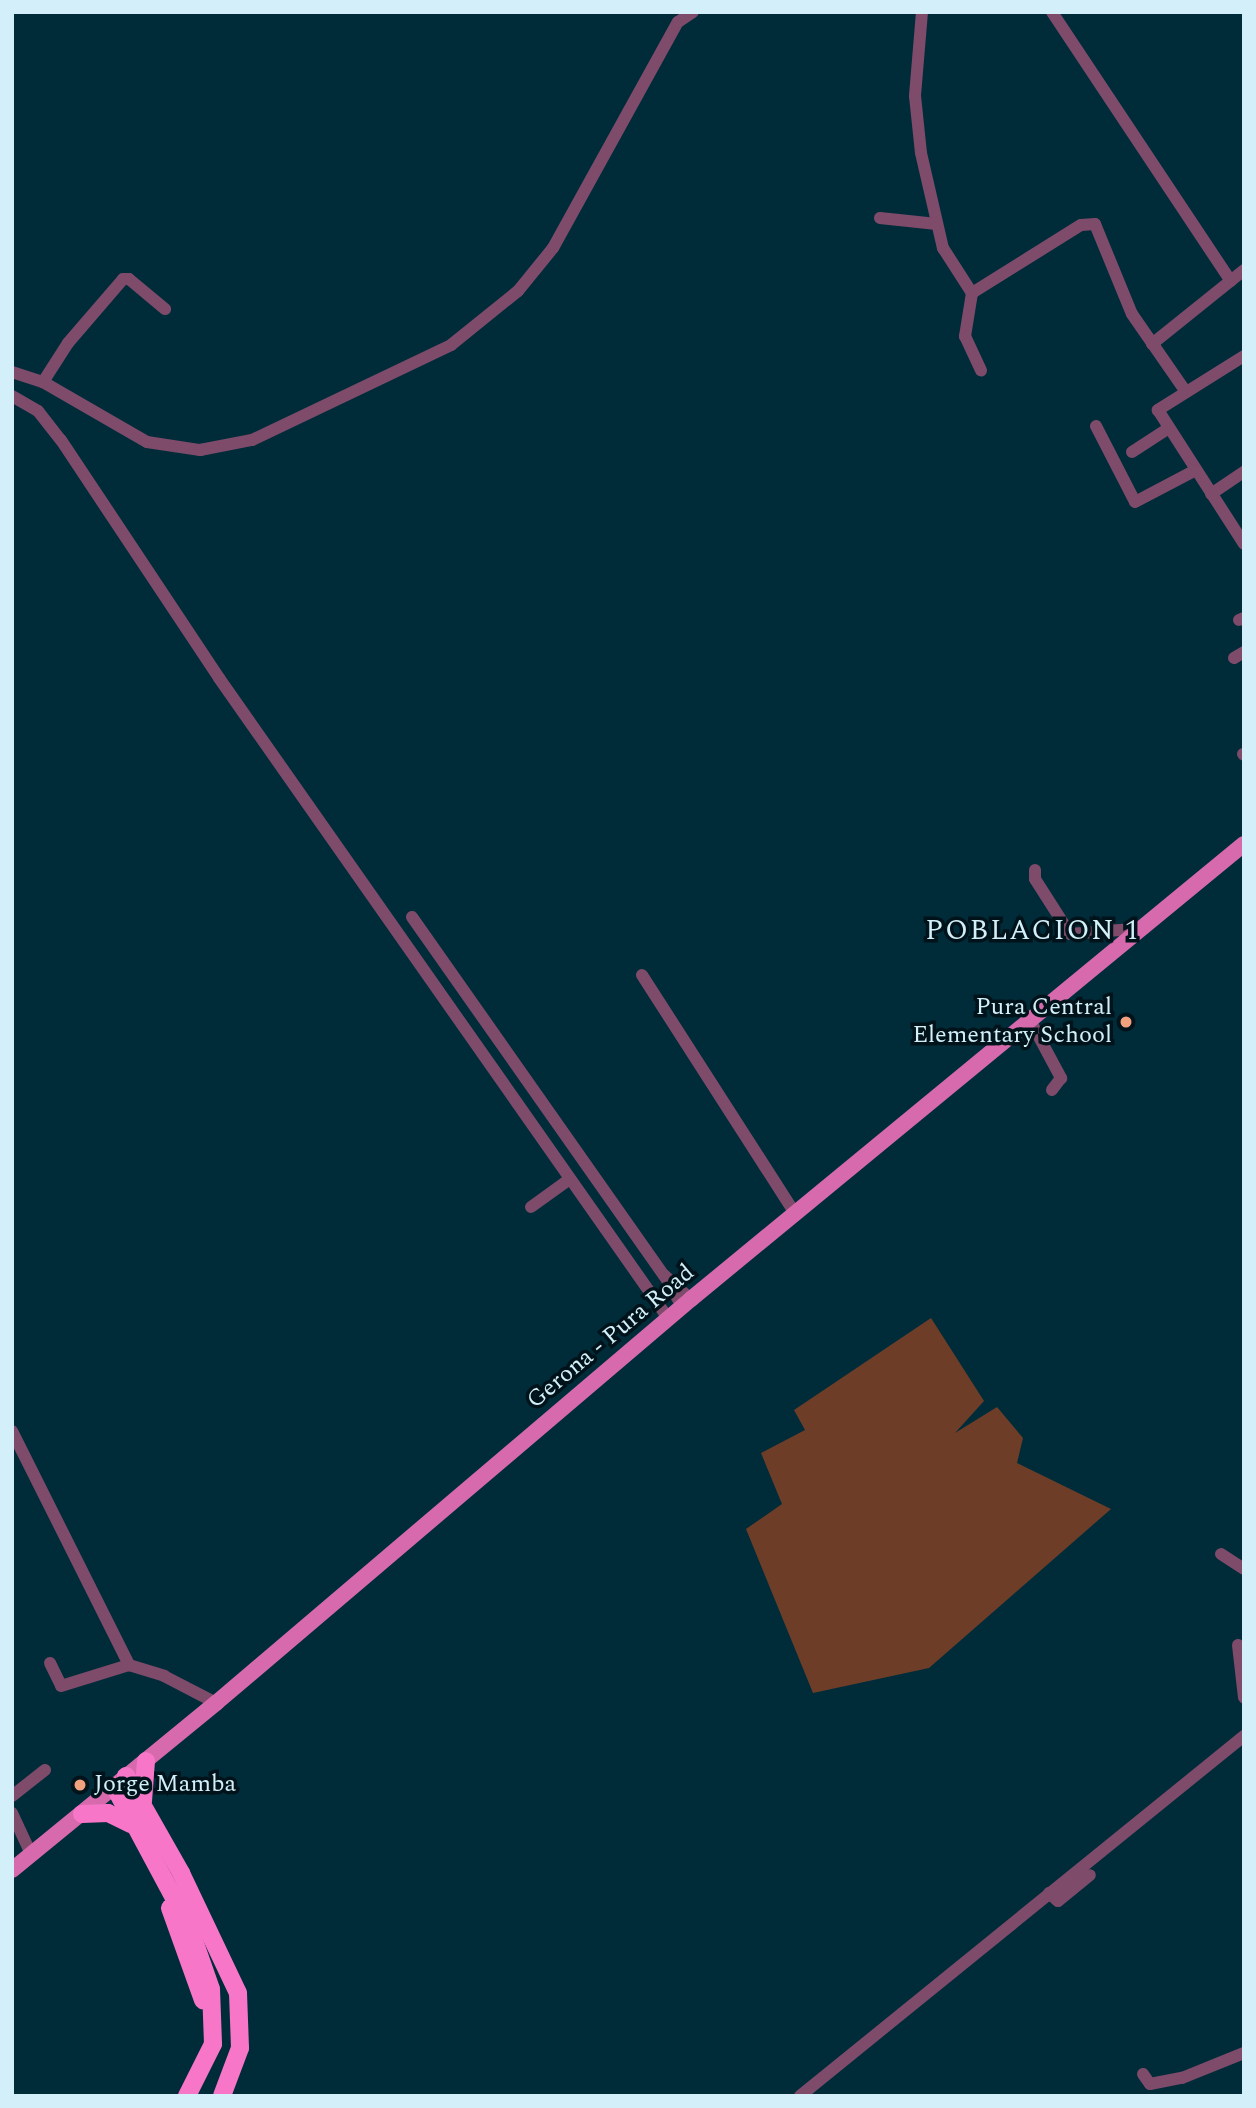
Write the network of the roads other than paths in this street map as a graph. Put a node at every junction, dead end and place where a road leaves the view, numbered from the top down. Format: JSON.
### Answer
{"nodes":[{"id":1,"x":693,"y":12,"type":"edge"},
{"id":2,"x":922,"y":12,"type":"edge"},
{"id":3,"x":1052,"y":12,"type":"edge"},
{"id":4,"x":880,"y":218,"type":"dead end"},
{"id":5,"x":937,"y":224,"type":"junction"},
{"id":6,"x":1244,"y":270,"type":"edge"},
{"id":7,"x":1231,"y":281,"type":"junction"},
{"id":8,"x":972,"y":293,"type":"junction"},
{"id":9,"x":165,"y":309,"type":"dead end"},
{"id":10,"x":1152,"y":344,"type":"junction"},
{"id":11,"x":1244,"y":356,"type":"edge"},
{"id":12,"x":981,"y":370,"type":"dead end"},
{"id":13,"x":12,"y":372,"type":"edge"},
{"id":14,"x":43,"y":382,"type":"junction"},
{"id":15,"x":1186,"y":392,"type":"junction"},
{"id":16,"x":12,"y":397,"type":"edge"},
{"id":17,"x":1096,"y":426,"type":"dead end"},
{"id":18,"x":1169,"y":428,"type":"junction"},
{"id":19,"x":1132,"y":452,"type":"dead end"},
{"id":20,"x":1196,"y":470,"type":"junction"},
{"id":21,"x":1244,"y":472,"type":"edge"},
{"id":22,"x":1212,"y":494,"type":"junction"},
{"id":23,"x":1244,"y":544,"type":"edge"},
{"id":24,"x":1243,"y":850,"type":"edge"},
{"id":25,"x":1035,"y":870,"type":"dead end"},
{"id":26,"x":412,"y":917,"type":"dead end"},
{"id":27,"x":1145,"y":928,"type":"junction"},
{"id":28,"x":642,"y":975,"type":"dead end"},
{"id":29,"x":1031,"y":1021,"type":"junction"},
{"id":30,"x":1052,"y":1090,"type":"dead end"},
{"id":31,"x":570,"y":1179,"type":"junction"},
{"id":32,"x":531,"y":1207,"type":"dead end"},
{"id":33,"x":795,"y":1213,"type":"junction"},
{"id":34,"x":687,"y":1302,"type":"junction"},
{"id":35,"x":668,"y":1318,"type":"junction"},
{"id":36,"x":12,"y":1431,"type":"edge"},
{"id":37,"x":1221,"y":1554,"type":"dead end"},
{"id":38,"x":1244,"y":1569,"type":"edge"},
{"id":39,"x":1238,"y":1646,"type":"dead end"},
{"id":40,"x":50,"y":1663,"type":"dead end"},
{"id":41,"x":129,"y":1665,"type":"junction"},
{"id":42,"x":1244,"y":1698,"type":"edge"},
{"id":43,"x":216,"y":1703,"type":"junction"},
{"id":44,"x":1244,"y":1736,"type":"edge"},
{"id":45,"x":146,"y":1760,"type":"junction"},
{"id":46,"x":45,"y":1770,"type":"dead end"},
{"id":47,"x":120,"y":1781,"type":"junction"},
{"id":48,"x":12,"y":1796,"type":"edge"},
{"id":49,"x":144,"y":1808,"type":"junction"},
{"id":50,"x":12,"y":1813,"type":"edge"},
{"id":51,"x":82,"y":1814,"type":"junction"},
{"id":52,"x":131,"y":1824,"type":"junction"},
{"id":53,"x":32,"y":1854,"type":"junction"},
{"id":54,"x":12,"y":1870,"type":"edge"},
{"id":55,"x":1090,"y":1875,"type":"dead end"},
{"id":56,"x":1051,"y":1895,"type":"junction"},
{"id":57,"x":1244,"y":2053,"type":"edge"},
{"id":58,"x":1143,"y":2074,"type":"dead end"},
{"id":59,"x":187,"y":2096,"type":"edge"},
{"id":60,"x":222,"y":2096,"type":"edge"},
{"id":61,"x":800,"y":2096,"type":"edge"}],
"edges":[{"from":1,"to":14,"type":"street"},
{"from":2,"to":5,"type":"street"},
{"from":3,"to":7,"type":"street"},
{"from":4,"to":5,"type":"street"},
{"from":5,"to":8,"type":"street"},
{"from":6,"to":7,"type":"street"},
{"from":7,"to":10,"type":"street"},
{"from":8,"to":10,"type":"street"},
{"from":8,"to":12,"type":"street"},
{"from":9,"to":14,"type":"street"},
{"from":10,"to":15,"type":"street"},
{"from":11,"to":15,"type":"street"},
{"from":13,"to":14,"type":"street"},
{"from":15,"to":18,"type":"street"},
{"from":16,"to":31,"type":"street"},
{"from":17,"to":20,"type":"street"},
{"from":18,"to":19,"type":"street"},
{"from":18,"to":20,"type":"street"},
{"from":20,"to":22,"type":"street"},
{"from":21,"to":22,"type":"street"},
{"from":22,"to":23,"type":"street"},
{"from":24,"to":27,"type":"main road","name":"Gerona - Pura Road"},
{"from":25,"to":27,"type":"street"},
{"from":26,"to":34,"type":"street"},
{"from":27,"to":29,"type":"main road","name":"Gerona - Pura Road"},
{"from":28,"to":33,"type":"street"},
{"from":29,"to":30,"type":"street"},
{"from":29,"to":33,"type":"main road","name":"Gerona - Pura Road"},
{"from":31,"to":32,"type":"street"},
{"from":31,"to":35,"type":"street"},
{"from":33,"to":34,"type":"main road","name":"Gerona - Pura Road"},
{"from":34,"to":35,"type":"main road","name":"Gerona - Pura Road"},
{"from":35,"to":43,"type":"main road","name":"Gerona - Pura Road"},
{"from":36,"to":41,"type":"street"},
{"from":37,"to":38,"type":"street"},
{"from":39,"to":42,"type":"street"},
{"from":40,"to":41,"type":"street"},
{"from":41,"to":43,"type":"street"},
{"from":43,"to":45,"type":"main road","name":"Gerona - Pura Road"},
{"from":44,"to":56,"type":"street"},
{"from":45,"to":47,"type":"main road","name":"Gerona - Pura Road"},
{"from":45,"to":49,"type":"highway"},
{"from":46,"to":48,"type":"street"},
{"from":47,"to":49,"type":"highway"},
{"from":47,"to":51,"type":"main road","name":"Gerona - Pura Road"},
{"from":47,"to":52,"type":"highway"},
{"from":49,"to":60,"type":"highway"},
{"from":50,"to":53,"type":"street"},
{"from":51,"to":52,"type":"highway"},
{"from":51,"to":53,"type":"main road","name":"Gerona - Pura Road"},
{"from":52,"to":59,"type":"highway"},
{"from":53,"to":54,"type":"main road","name":"Gerona - Pura Road"},
{"from":55,"to":56,"type":"street"},
{"from":56,"to":61,"type":"street"},
{"from":57,"to":58,"type":"street"}]}
